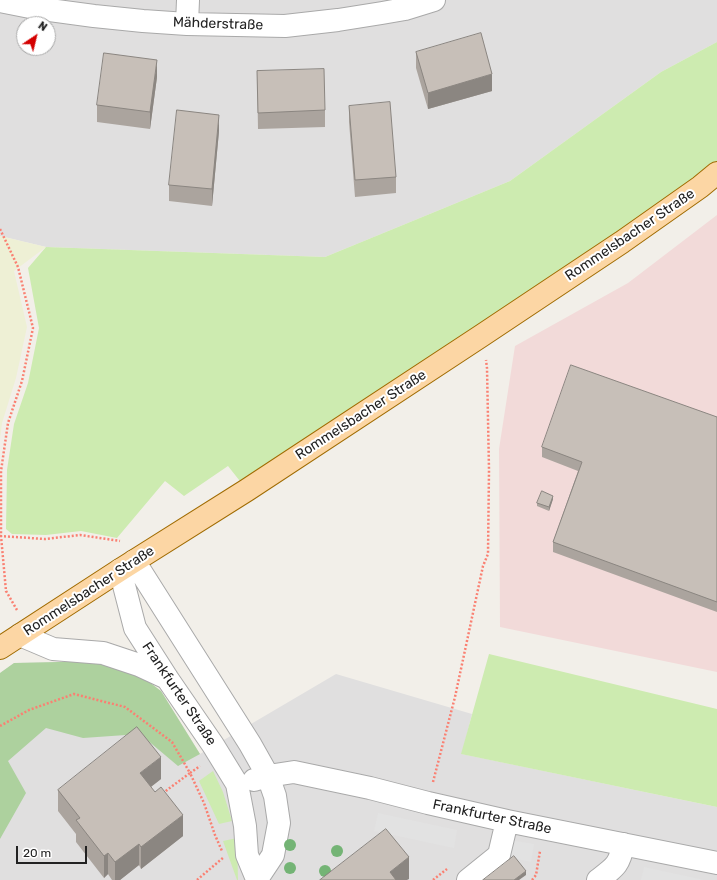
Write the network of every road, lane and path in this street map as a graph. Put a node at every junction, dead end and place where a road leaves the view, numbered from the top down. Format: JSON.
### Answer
{"nodes":[{"id":1,"x":188,"y":0,"type":"edge"},
{"id":2,"x":434,"y":0,"type":"edge"},
{"id":3,"x":0,"y":1,"type":"edge"},
{"id":4,"x":187,"y":24,"type":"junction"},
{"id":5,"x":717,"y":173,"type":"edge"},
{"id":6,"x":0,"y":229,"type":"edge"},
{"id":7,"x":480,"y":336,"type":"junction"},
{"id":8,"x":0,"y":536,"type":"edge"},
{"id":9,"x":127,"y":566,"type":"junction"},
{"id":10,"x":25,"y":632,"type":"junction"},
{"id":11,"x":0,"y":648,"type":"edge"},
{"id":12,"x":167,"y":678,"type":"junction"},
{"id":13,"x":0,"y":726,"type":"edge"},
{"id":14,"x":201,"y":766,"type":"dead end"},
{"id":15,"x":190,"y":773,"type":"junction"},
{"id":16,"x":268,"y":776,"type":"junction"},
{"id":17,"x":237,"y":784,"type":"junction"},
{"id":18,"x":161,"y":796,"type":"edge"},
{"id":19,"x":428,"y":803,"type":"junction"},
{"id":20,"x":507,"y":821,"type":"junction"},
{"id":21,"x":543,"y":829,"type":"junction"},
{"id":22,"x":623,"y":844,"type":"junction"},
{"id":23,"x":225,"y":857,"type":"junction"},
{"id":24,"x":227,"y":863,"type":"dead end"},
{"id":25,"x":717,"y":863,"type":"edge"},
{"id":26,"x":197,"y":880,"type":"edge"},
{"id":27,"x":257,"y":880,"type":"edge"},
{"id":28,"x":468,"y":880,"type":"edge"},
{"id":29,"x":532,"y":880,"type":"edge"},
{"id":30,"x":598,"y":880,"type":"edge"}],
"edges":[{"from":1,"to":4,"type":"street"},
{"from":2,"to":4,"type":"street","name":"Mähderstraße"},
{"from":3,"to":4,"type":"street","name":"Mähderstraße"},
{"from":5,"to":7,"type":"main road","name":"Rommelsbacher Straße"},
{"from":6,"to":8,"type":"path"},
{"from":7,"to":9,"type":"main road","name":"Rommelsbacher Straße"},
{"from":7,"to":19,"type":"path"},
{"from":8,"to":9,"type":"path"},
{"from":8,"to":10,"type":"path"},
{"from":9,"to":10,"type":"main road","name":"Rommelsbacher Straße"},
{"from":9,"to":12,"type":"street","name":"Frankfurter Straße"},
{"from":9,"to":16,"type":"street"},
{"from":10,"to":11,"type":"main road","name":"Rommelsbacher Straße"},
{"from":10,"to":12,"type":"street"},
{"from":12,"to":17,"type":"street","name":"Frankfurter Straße"},
{"from":13,"to":15,"type":"path"},
{"from":14,"to":15,"type":"path"},
{"from":15,"to":18,"type":"path"},
{"from":15,"to":23,"type":"path"},
{"from":16,"to":17,"type":"street","name":"Frankfurter Straße"},
{"from":16,"to":19,"type":"street","name":"Frankfurter Straße"},
{"from":16,"to":27,"type":"street"},
{"from":17,"to":27,"type":"street"},
{"from":19,"to":20,"type":"street","name":"Frankfurter Straße"},
{"from":20,"to":21,"type":"street","name":"Frankfurter Straße"},
{"from":20,"to":28,"type":"street"},
{"from":21,"to":22,"type":"street","name":"Frankfurter Straße"},
{"from":21,"to":29,"type":"path"},
{"from":22,"to":25,"type":"street","name":"Frankfurter Straße"},
{"from":22,"to":30,"type":"street"},
{"from":23,"to":24,"type":"path"},
{"from":23,"to":26,"type":"path"}]}
